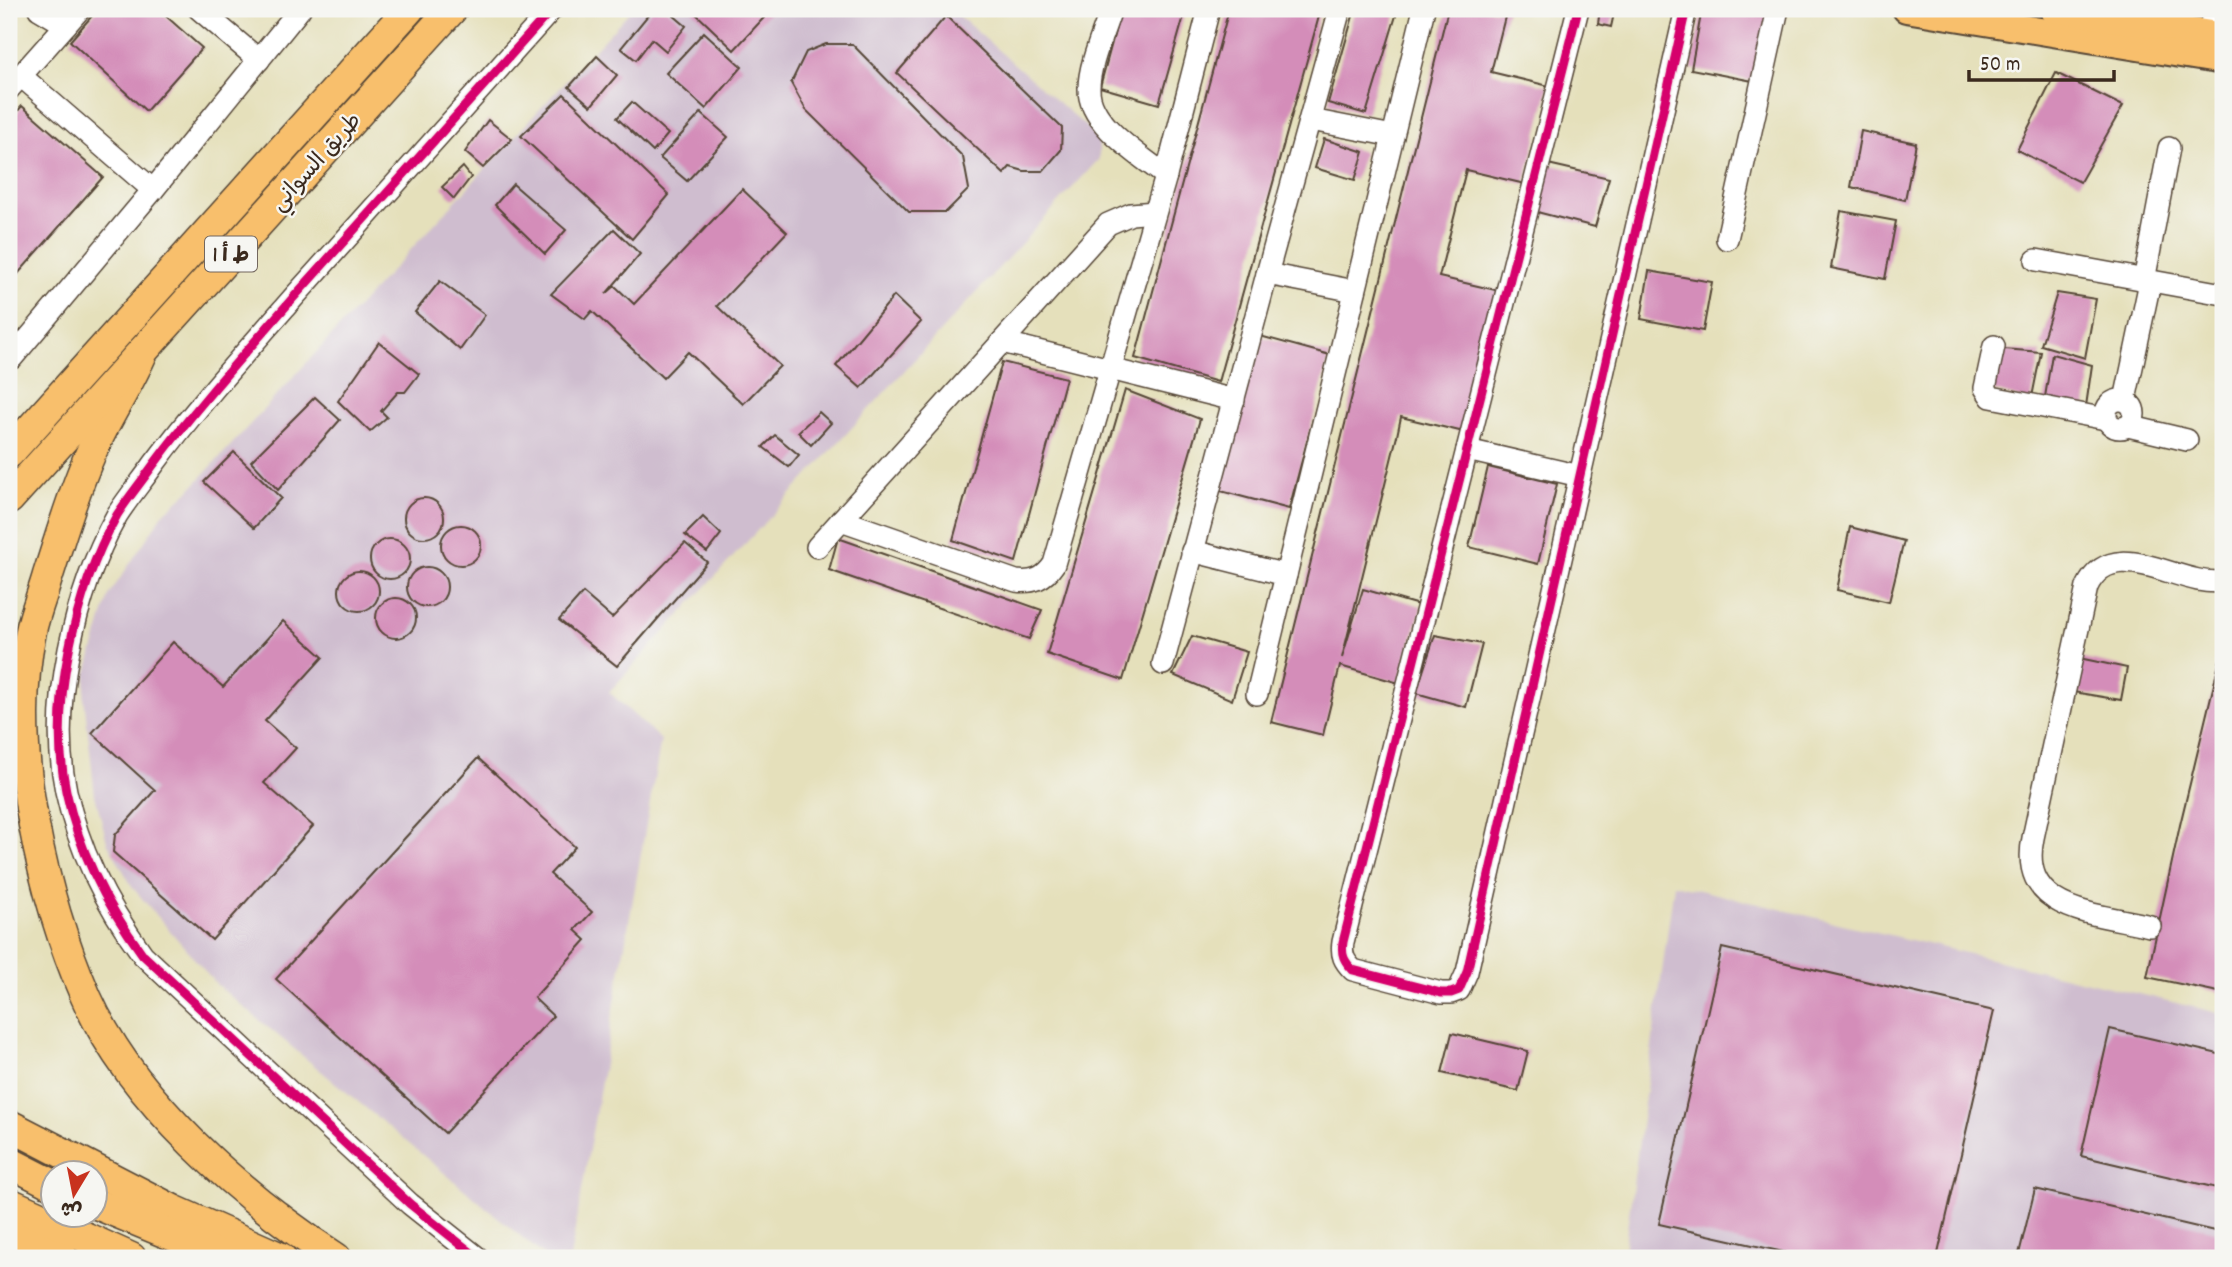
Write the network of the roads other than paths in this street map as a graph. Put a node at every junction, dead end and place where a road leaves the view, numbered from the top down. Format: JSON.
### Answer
{"nodes":[{"id":1,"x":39,"y":9,"type":"edge"},
{"id":2,"x":198,"y":9,"type":"edge"},
{"id":3,"x":300,"y":9,"type":"edge"},
{"id":4,"x":409,"y":9,"type":"edge"},
{"id":5,"x":452,"y":9,"type":"edge"},
{"id":6,"x":552,"y":9,"type":"edge"},
{"id":7,"x":1111,"y":9,"type":"edge"},
{"id":8,"x":1209,"y":9,"type":"edge"},
{"id":9,"x":1340,"y":9,"type":"edge"},
{"id":10,"x":1424,"y":9,"type":"edge"},
{"id":11,"x":1578,"y":9,"type":"edge"},
{"id":12,"x":1686,"y":9,"type":"edge"},
{"id":13,"x":1777,"y":9,"type":"edge"},
{"id":14,"x":1906,"y":9,"type":"edge"},
{"id":15,"x":2053,"y":9,"type":"edge"},
{"id":16,"x":73,"y":17,"type":"edge"},
{"id":17,"x":2216,"y":26,"type":"edge"},
{"id":18,"x":259,"y":60,"type":"junction"},
{"id":19,"x":2223,"y":61,"type":"edge"},
{"id":20,"x":15,"y":83,"type":"edge"},
{"id":21,"x":1311,"y":120,"type":"junction"},
{"id":22,"x":1393,"y":136,"type":"junction"},
{"id":23,"x":2169,"y":148,"type":"dead end"},
{"id":24,"x":1166,"y":176,"type":"junction"},
{"id":25,"x":153,"y":190,"type":"junction"},
{"id":26,"x":1155,"y":212,"type":"junction"},
{"id":27,"x":1727,"y":239,"type":"dead end"},
{"id":28,"x":2036,"y":260,"type":"dead end"},
{"id":29,"x":1266,"y":274,"type":"junction"},
{"id":30,"x":2147,"y":281,"type":"junction"},
{"id":31,"x":1355,"y":291,"type":"junction"},
{"id":32,"x":2223,"y":294,"type":"edge"},
{"id":33,"x":121,"y":327,"type":"junction"},
{"id":34,"x":1002,"y":342,"type":"junction"},
{"id":35,"x":1994,"y":346,"type":"dead end"},
{"id":36,"x":143,"y":351,"type":"junction"},
{"id":37,"x":12,"y":358,"type":"dead end"},
{"id":38,"x":1110,"y":369,"type":"junction"},
{"id":39,"x":1234,"y":400,"type":"junction"},
{"id":40,"x":2125,"y":400,"type":"junction"},
{"id":41,"x":2106,"y":419,"type":"junction"},
{"id":42,"x":9,"y":426,"type":"edge"},
{"id":43,"x":2128,"y":426,"type":"junction"},
{"id":44,"x":2187,"y":440,"type":"dead end"},
{"id":45,"x":1467,"y":450,"type":"junction"},
{"id":46,"x":9,"y":453,"type":"edge"},
{"id":47,"x":1580,"y":476,"type":"junction"},
{"id":48,"x":9,"y":499,"type":"edge"},
{"id":49,"x":841,"y":520,"type":"junction"},
{"id":50,"x":817,"y":547,"type":"dead end"},
{"id":51,"x":1192,"y":551,"type":"junction"},
{"id":52,"x":1286,"y":575,"type":"junction"},
{"id":53,"x":2223,"y":581,"type":"edge"},
{"id":54,"x":1163,"y":664,"type":"dead end"},
{"id":55,"x":1257,"y":694,"type":"dead end"},
{"id":56,"x":2150,"y":926,"type":"dead end"},
{"id":57,"x":9,"y":1125,"type":"edge"},
{"id":58,"x":9,"y":1162,"type":"edge"},
{"id":59,"x":38,"y":1177,"type":"edge"},
{"id":60,"x":9,"y":1203,"type":"edge"},
{"id":61,"x":108,"y":1209,"type":"edge"},
{"id":62,"x":9,"y":1235,"type":"edge"},
{"id":63,"x":63,"y":1258,"type":"edge"},
{"id":64,"x":131,"y":1258,"type":"edge"},
{"id":65,"x":227,"y":1258,"type":"edge"},
{"id":66,"x":281,"y":1258,"type":"edge"},
{"id":67,"x":336,"y":1258,"type":"edge"},
{"id":68,"x":478,"y":1258,"type":"edge"}],
"edges":[{"from":1,"to":16,"type":"street"},
{"from":2,"to":18,"type":"street"},
{"from":3,"to":18,"type":"street"},
{"from":4,"to":33,"type":"highway","name":"طريق السواني","number":"ط أ 1"},
{"from":5,"to":36,"type":"highway","name":"طريق السواني","number":"ط أ 1"},
{"from":6,"to":68,"type":"street"},
{"from":7,"to":24,"type":"street"},
{"from":8,"to":24,"type":"street"},
{"from":9,"to":21,"type":"street"},
{"from":10,"to":22,"type":"street"},
{"from":11,"to":45,"type":"street"},
{"from":12,"to":47,"type":"street"},
{"from":13,"to":27,"type":"street"},
{"from":14,"to":19,"type":"main road"},
{"from":15,"to":17,"type":"main road"},
{"from":16,"to":20,"type":"street"},
{"from":18,"to":25,"type":"street"},
{"from":20,"to":25,"type":"street"},
{"from":21,"to":22,"type":"street"},
{"from":21,"to":29,"type":"street"},
{"from":22,"to":31,"type":"street"},
{"from":23,"to":30,"type":"street"},
{"from":24,"to":26,"type":"street"},
{"from":25,"to":37,"type":"street"},
{"from":26,"to":34,"type":"street"},
{"from":26,"to":38,"type":"street"},
{"from":28,"to":30,"type":"street"},
{"from":29,"to":31,"type":"street"},
{"from":29,"to":39,"type":"street"},
{"from":30,"to":32,"type":"street"},
{"from":30,"to":40,"type":"street"},
{"from":31,"to":52,"type":"street"},
{"from":33,"to":42,"type":"highway"},
{"from":33,"to":46,"type":"highway","name":"طريق السواني","number":"ط أ 1"},
{"from":34,"to":38,"type":"street"},
{"from":34,"to":49,"type":"street"},
{"from":35,"to":41,"type":"street"},
{"from":36,"to":48,"type":"highway","name":"طريق السواني","number":"ط أ 1"},
{"from":36,"to":67,"type":"highway"},
{"from":38,"to":39,"type":"street"},
{"from":38,"to":49,"type":"street"},
{"from":39,"to":51,"type":"street"},
{"from":40,"to":41,"type":"street"},
{"from":40,"to":43,"type":"street"},
{"from":41,"to":43,"type":"street"},
{"from":43,"to":44,"type":"street"},
{"from":45,"to":47,"type":"street"},
{"from":45,"to":47,"type":"street"},
{"from":49,"to":50,"type":"street"},
{"from":51,"to":52,"type":"street"},
{"from":51,"to":54,"type":"street"},
{"from":52,"to":55,"type":"street"},
{"from":53,"to":56,"type":"street"},
{"from":57,"to":66,"type":"highway"},
{"from":58,"to":59,"type":"highway"},
{"from":60,"to":64,"type":"highway"},
{"from":61,"to":65,"type":"highway"},
{"from":62,"to":63,"type":"highway"}]}
